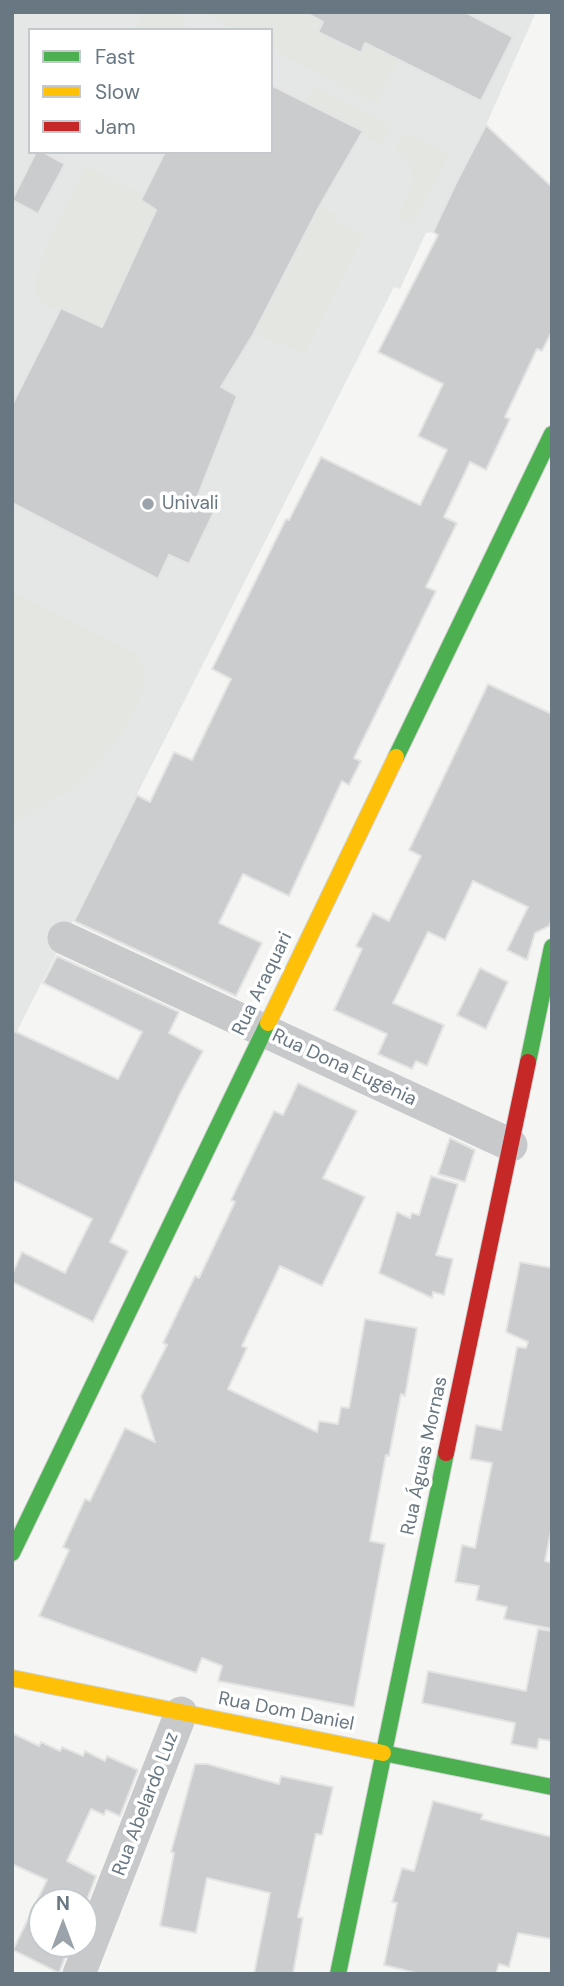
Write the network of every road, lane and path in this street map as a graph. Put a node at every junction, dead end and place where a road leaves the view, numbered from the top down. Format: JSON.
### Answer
{"nodes":[{"id":1,"x":552,"y":434,"type":"edge"},
{"id":2,"x":64,"y":938,"type":"dead end"},
{"id":3,"x":552,"y":947,"type":"edge"},
{"id":4,"x":264,"y":1030,"type":"junction"},
{"id":5,"x":511,"y":1145,"type":"junction"},
{"id":6,"x":12,"y":1553,"type":"edge"},
{"id":7,"x":12,"y":1678,"type":"edge"},
{"id":8,"x":181,"y":1713,"type":"junction"},
{"id":9,"x":384,"y":1754,"type":"junction"},
{"id":10,"x":552,"y":1787,"type":"edge"},
{"id":11,"x":79,"y":1974,"type":"edge"},
{"id":12,"x":338,"y":1974,"type":"edge"}],
"edges":[{"from":1,"to":4,"type":"street","name":"Rua Araquari"},
{"from":2,"to":4,"type":"street","name":"Rua Dona Eugênia"},
{"from":3,"to":5,"type":"street","name":"Rua Águas Mornas"},
{"from":4,"to":5,"type":"street","name":"Rua Dona Eugênia"},
{"from":4,"to":6,"type":"street","name":"Rua Araquari"},
{"from":5,"to":9,"type":"street","name":"Rua Águas Mornas"},
{"from":7,"to":8,"type":"street","name":"Rua Dom Daniel"},
{"from":8,"to":9,"type":"street","name":"Rua Dom Daniel"},
{"from":8,"to":11,"type":"street","name":"Rua Abelardo Luz"},
{"from":9,"to":10,"type":"street","name":"Rua Dom Daniel"},
{"from":9,"to":12,"type":"street","name":"Rua Águas Mornas"}]}
